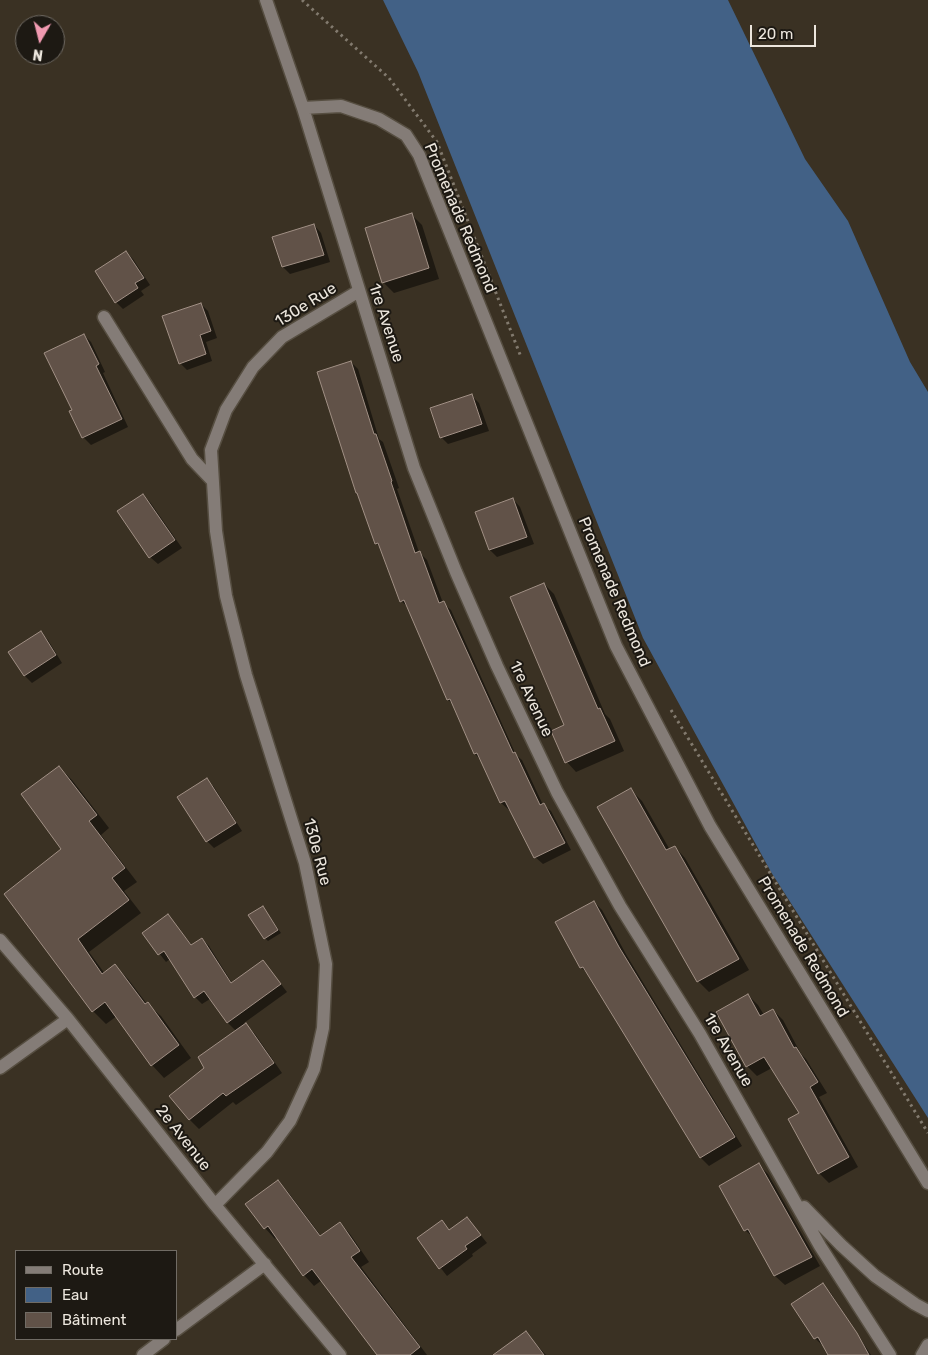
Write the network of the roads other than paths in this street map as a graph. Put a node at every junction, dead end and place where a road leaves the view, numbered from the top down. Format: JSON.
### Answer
{"nodes":[{"id":1,"x":266,"y":0,"type":"edge"},
{"id":2,"x":303,"y":108,"type":"junction"},
{"id":3,"x":359,"y":291,"type":"junction"},
{"id":4,"x":104,"y":316,"type":"dead end"},
{"id":5,"x":212,"y":480,"type":"junction"},
{"id":6,"x":0,"y":940,"type":"edge"},
{"id":7,"x":68,"y":1019,"type":"junction"},
{"id":8,"x":0,"y":1068,"type":"edge"},
{"id":9,"x":928,"y":1183,"type":"edge"},
{"id":10,"x":791,"y":1193,"type":"junction"},
{"id":11,"x":215,"y":1205,"type":"junction"},
{"id":12,"x":265,"y":1264,"type":"junction"},
{"id":13,"x":928,"y":1311,"type":"edge"},
{"id":14,"x":178,"y":1329,"type":"edge"},
{"id":15,"x":163,"y":1340,"type":"edge"},
{"id":16,"x":928,"y":1345,"type":"edge"},
{"id":17,"x":143,"y":1355,"type":"edge"},
{"id":18,"x":340,"y":1355,"type":"edge"},
{"id":19,"x":890,"y":1355,"type":"edge"},
{"id":20,"x":922,"y":1355,"type":"edge"}],
"edges":[{"from":1,"to":2,"type":"street","name":"1re Avenue"},
{"from":2,"to":3,"type":"street","name":"1re Avenue"},
{"from":2,"to":9,"type":"street","name":"Promenade Redmond"},
{"from":3,"to":5,"type":"street","name":"130e Rue"},
{"from":3,"to":10,"type":"street","name":"1re Avenue"},
{"from":4,"to":5,"type":"street"},
{"from":5,"to":11,"type":"street","name":"130e Rue"},
{"from":6,"to":7,"type":"street","name":"2e Avenue"},
{"from":7,"to":8,"type":"street"},
{"from":7,"to":11,"type":"street","name":"2e Avenue"},
{"from":10,"to":13,"type":"street"},
{"from":10,"to":19,"type":"street","name":"1re Avenue"},
{"from":11,"to":12,"type":"street","name":"2e Avenue"},
{"from":12,"to":14,"type":"street"},
{"from":12,"to":18,"type":"street","name":"2e Avenue"},
{"from":15,"to":17,"type":"street"},
{"from":16,"to":20,"type":"street"}]}
